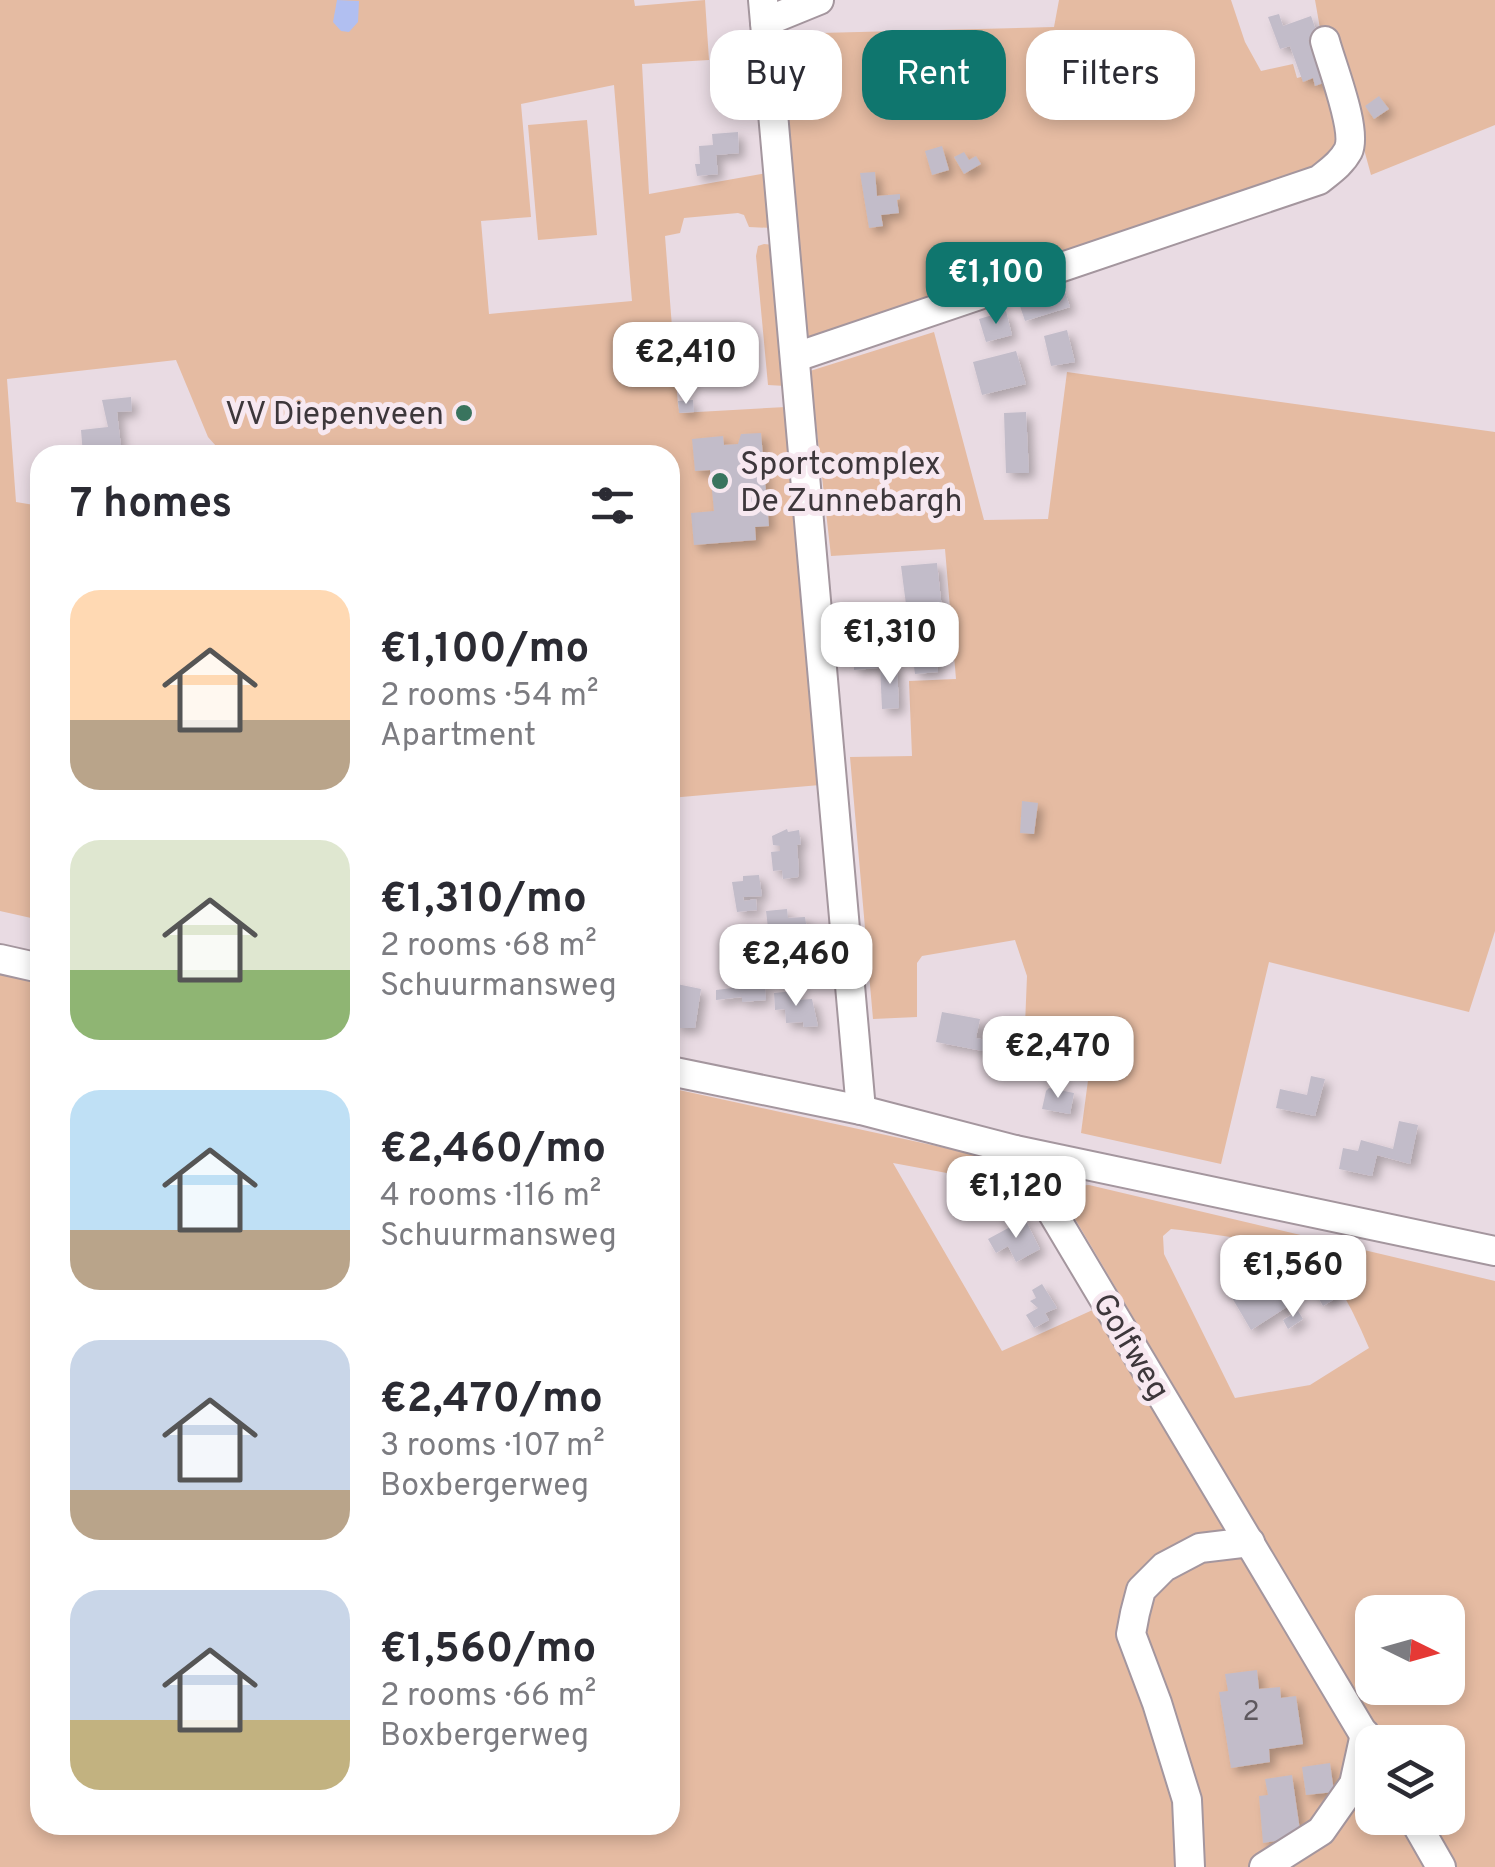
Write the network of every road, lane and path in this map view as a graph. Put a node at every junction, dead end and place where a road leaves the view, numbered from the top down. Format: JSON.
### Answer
{"nodes":[{"id":1,"x":819,"y":0,"type":"edge"},
{"id":2,"x":764,"y":11,"type":"edge"},
{"id":3,"x":1325,"y":41,"type":"dead end"},
{"id":4,"x":796,"y":357,"type":"junction"},
{"id":5,"x":0,"y":959,"type":"edge"},
{"id":6,"x":30,"y":966,"type":"edge"},
{"id":7,"x":680,"y":1074,"type":"edge"},
{"id":8,"x":862,"y":1110,"type":"junction"},
{"id":9,"x":1015,"y":1150,"type":"junction"},
{"id":10,"x":1495,"y":1251,"type":"edge"},
{"id":11,"x":1250,"y":1542,"type":"junction"},
{"id":12,"x":1359,"y":1725,"type":"edge"},
{"id":13,"x":1355,"y":1781,"type":"edge"},
{"id":14,"x":1423,"y":1835,"type":"edge"},
{"id":15,"x":1190,"y":1867,"type":"edge"},
{"id":16,"x":1264,"y":1867,"type":"edge"},
{"id":17,"x":1442,"y":1867,"type":"edge"}],
"edges":[{"from":1,"to":2,"type":"street"},
{"from":2,"to":4,"type":"street"},
{"from":3,"to":4,"type":"street"},
{"from":4,"to":8,"type":"street"},
{"from":5,"to":6,"type":"street"},
{"from":7,"to":8,"type":"street"},
{"from":8,"to":9,"type":"street"},
{"from":9,"to":10,"type":"street"},
{"from":9,"to":11,"type":"street","name":"Golfweg"},
{"from":11,"to":12,"type":"street","name":"Golfweg"},
{"from":11,"to":15,"type":"street"},
{"from":13,"to":16,"type":"street","name":"Golfweg"},
{"from":14,"to":17,"type":"street"}]}
